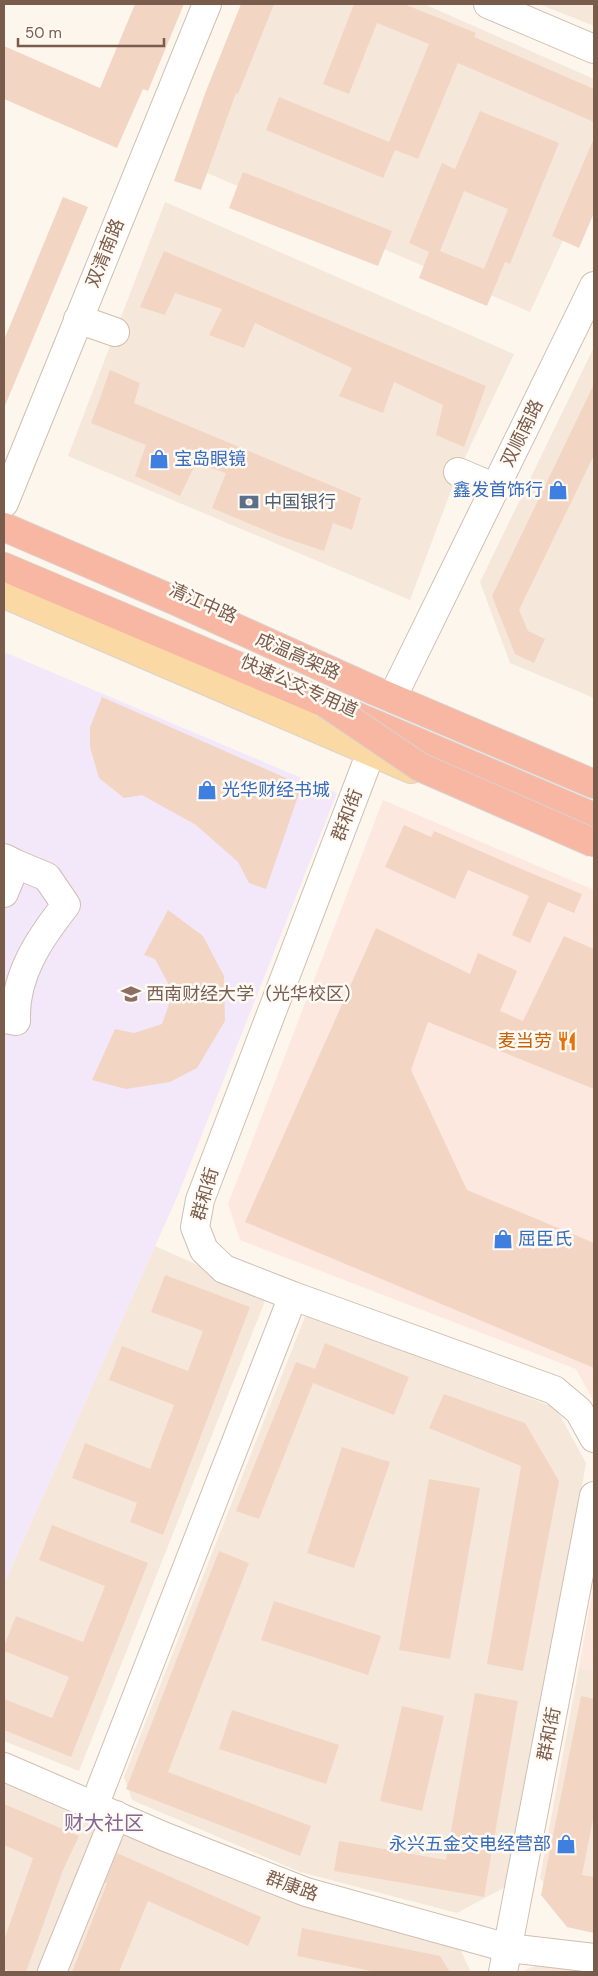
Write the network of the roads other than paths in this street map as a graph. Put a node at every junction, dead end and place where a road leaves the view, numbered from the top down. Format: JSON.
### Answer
{"nodes":[{"id":1,"x":207,"y":4,"type":"edge"},
{"id":2,"x":488,"y":4,"type":"edge"},
{"id":3,"x":594,"y":49,"type":"edge"},
{"id":4,"x":594,"y":286,"type":"edge"},
{"id":5,"x":78,"y":319,"type":"junction"},
{"id":6,"x":115,"y":332,"type":"dead end"},
{"id":7,"x":458,"y":472,"type":"dead end"},
{"id":8,"x":496,"y":488,"type":"junction"},
{"id":9,"x":4,"y":503,"type":"edge"},
{"id":10,"x":4,"y":515,"type":"edge"},
{"id":11,"x":4,"y":527,"type":"edge"},
{"id":12,"x":4,"y":556,"type":"edge"},
{"id":13,"x":4,"y":567,"type":"edge"},
{"id":14,"x":4,"y":594,"type":"edge"},
{"id":15,"x":398,"y":688,"type":"junction"},
{"id":16,"x":324,"y":702,"type":"junction"},
{"id":17,"x":371,"y":752,"type":"junction"},
{"id":18,"x":594,"y":773,"type":"edge"},
{"id":19,"x":594,"y":784,"type":"edge"},
{"id":20,"x":594,"y":816,"type":"edge"},
{"id":21,"x":594,"y":843,"type":"edge"},
{"id":22,"x":594,"y":849,"type":"edge"},
{"id":23,"x":10,"y":861,"type":"edge"},
{"id":24,"x":4,"y":893,"type":"edge"},
{"id":25,"x":4,"y":1019,"type":"edge"},
{"id":26,"x":293,"y":1296,"type":"junction"},
{"id":27,"x":594,"y":1438,"type":"edge"},
{"id":28,"x":594,"y":1496,"type":"edge"},
{"id":29,"x":4,"y":1767,"type":"edge"},
{"id":30,"x":105,"y":1811,"type":"junction"},
{"id":31,"x":594,"y":1958,"type":"edge"},
{"id":32,"x":505,"y":1960,"type":"edge"},
{"id":33,"x":52,"y":1972,"type":"edge"}],
"edges":[{"from":1,"to":5,"type":"street","name":"双清南路"},
{"from":2,"to":3,"type":"street"},
{"from":4,"to":8,"type":"street","name":"双顺南路"},
{"from":5,"to":6,"type":"street"},
{"from":5,"to":9,"type":"street","name":"双清南路"},
{"from":7,"to":8,"type":"street"},
{"from":8,"to":15,"type":"street","name":"双顺南路"},
{"from":10,"to":15,"type":"main road","name":"清江中路"},
{"from":11,"to":19,"type":"highway","name":"成温高架路"},
{"from":12,"to":20,"type":"street","name":"快速公交专用道"},
{"from":13,"to":16,"type":"highway","name":"成温高架路"},
{"from":14,"to":17,"type":"main road"},
{"from":15,"to":18,"type":"main road","name":"清江中路"},
{"from":16,"to":20,"type":"highway","name":"成温高架路","bridge":true},
{"from":16,"to":21,"type":"highway","bridge":true},
{"from":17,"to":22,"type":"main road"},
{"from":17,"to":26,"type":"street","name":"群和街"},
{"from":23,"to":24,"type":"street"},
{"from":23,"to":25,"type":"street"},
{"from":26,"to":27,"type":"street","name":"群和街"},
{"from":26,"to":30,"type":"street"},
{"from":28,"to":32,"type":"street","name":"群和街"},
{"from":29,"to":30,"type":"street","name":"群康路"},
{"from":30,"to":32,"type":"street","name":"群康路"},
{"from":30,"to":33,"type":"street"},
{"from":31,"to":32,"type":"street","name":"群康路"}]}
